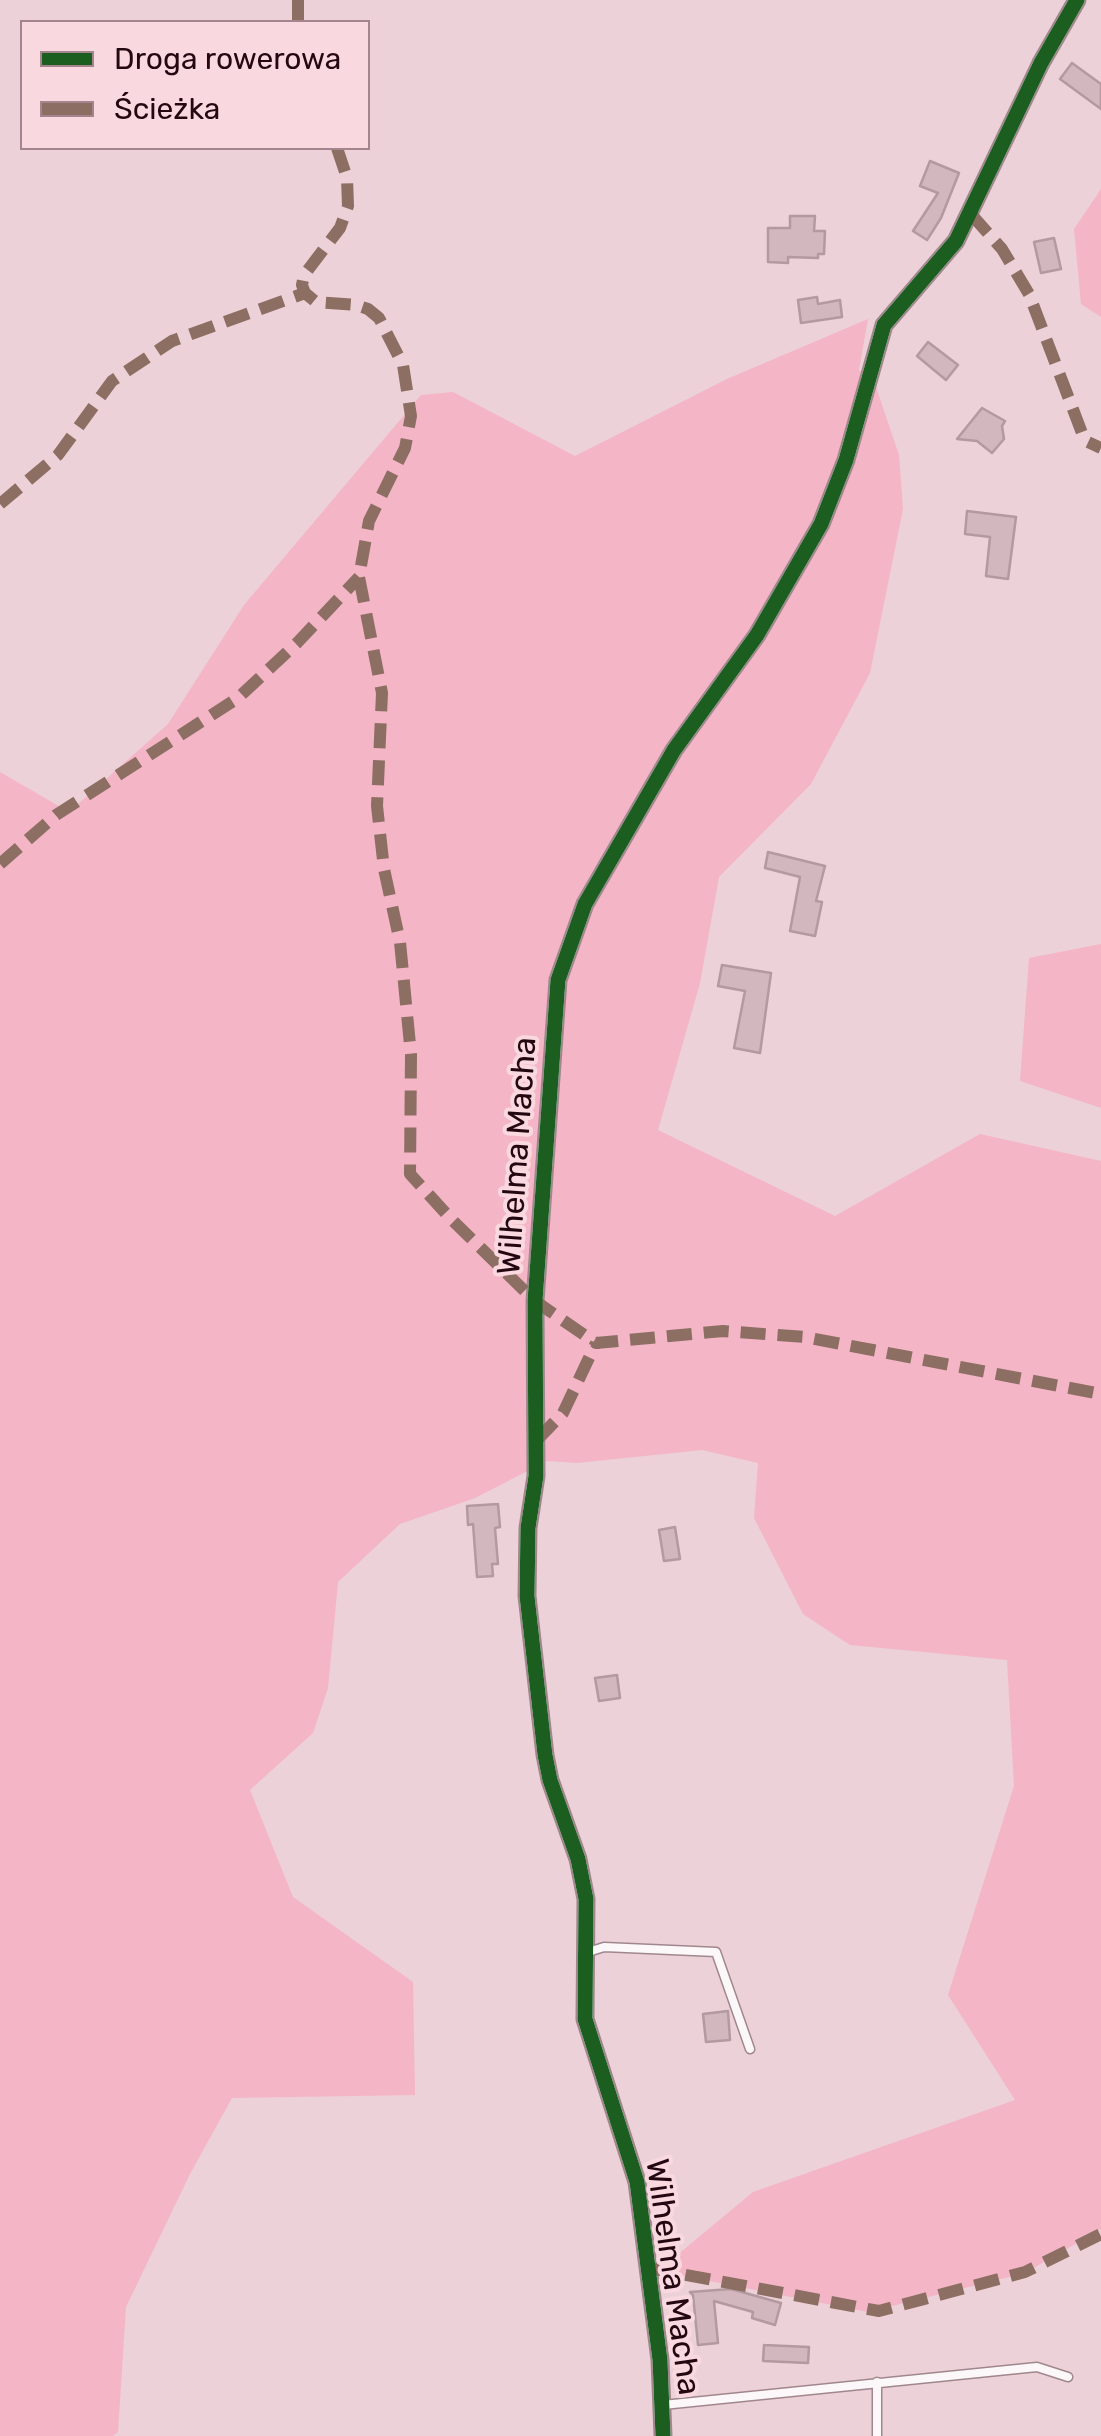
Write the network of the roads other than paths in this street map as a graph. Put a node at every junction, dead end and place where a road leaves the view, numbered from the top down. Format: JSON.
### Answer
{"nodes":[{"id":1,"x":1077,"y":0,"type":"edge"},
{"id":2,"x":585,"y":1953,"type":"junction"},
{"id":3,"x":750,"y":2048,"type":"dead end"},
{"id":4,"x":1068,"y":2377,"type":"dead end"},
{"id":5,"x":877,"y":2382,"type":"junction"},
{"id":6,"x":663,"y":2405,"type":"junction"},
{"id":7,"x":663,"y":2436,"type":"edge"},
{"id":8,"x":877,"y":2436,"type":"edge"}],
"edges":[{"from":1,"to":2,"type":"street","name":"Wilhelma Macha"},
{"from":2,"to":3,"type":"lane"},
{"from":2,"to":6,"type":"street","name":"Wilhelma Macha"},
{"from":4,"to":5,"type":"lane"},
{"from":5,"to":6,"type":"lane"},
{"from":5,"to":8,"type":"lane"},
{"from":6,"to":7,"type":"street","name":"Wilhelma Macha"}]}
